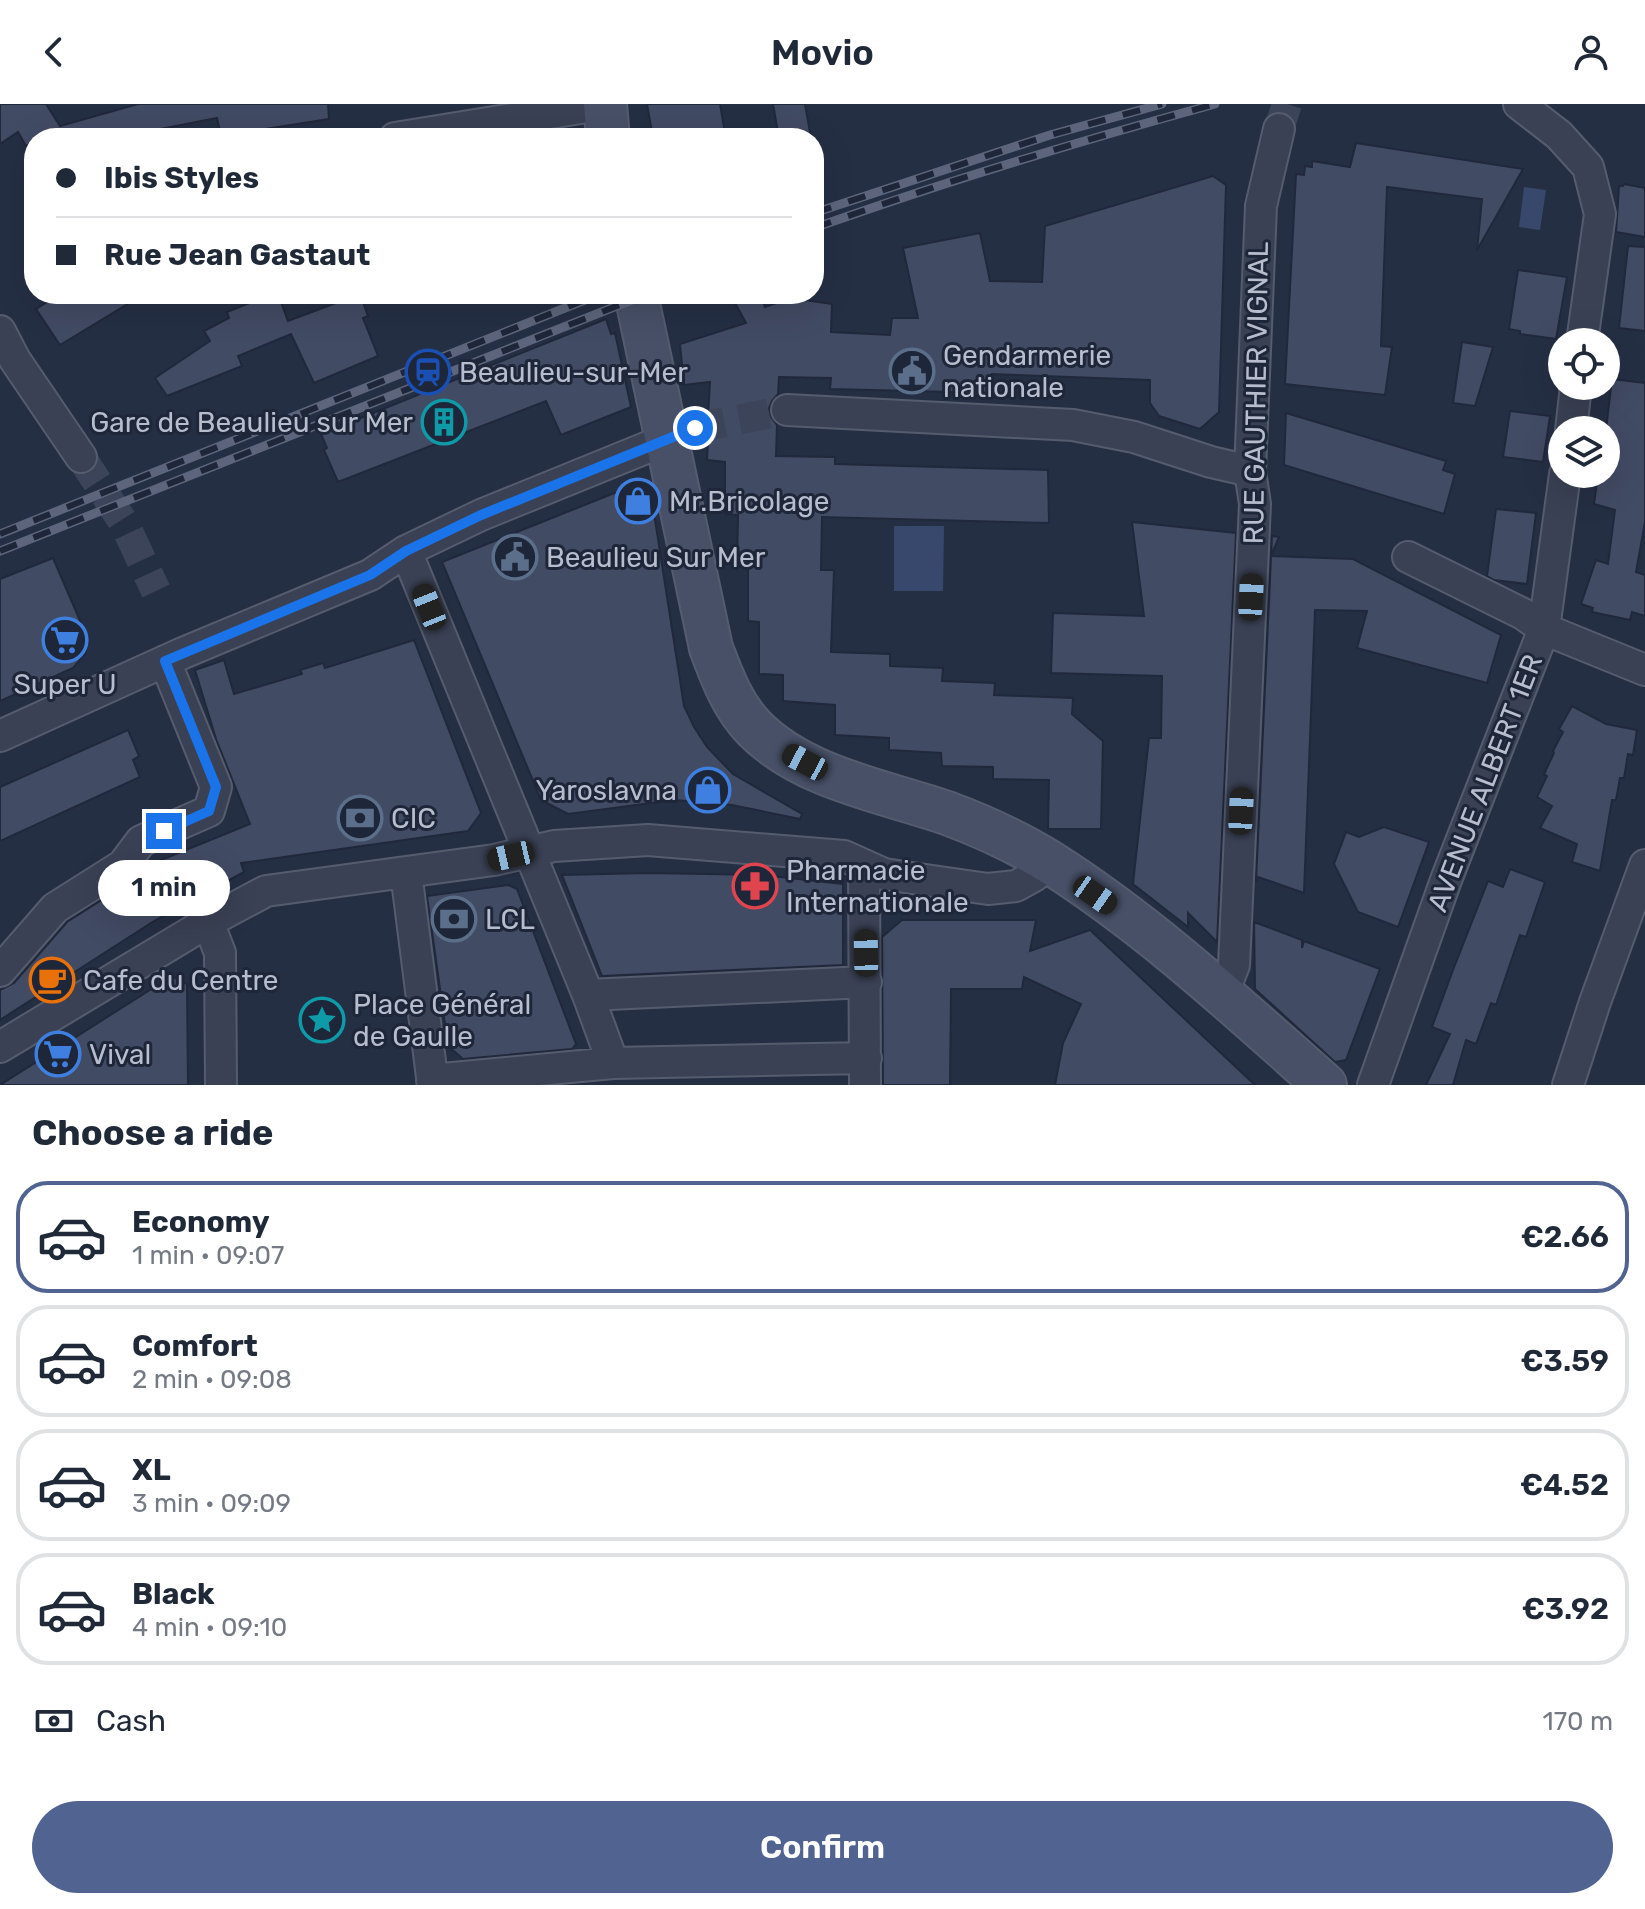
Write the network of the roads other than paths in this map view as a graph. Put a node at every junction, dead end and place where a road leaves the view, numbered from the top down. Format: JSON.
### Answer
{"nodes":[{"id":1,"x":605,"y":104,"type":"edge"},
{"id":2,"x":1519,"y":104,"type":"edge"},
{"id":3,"x":457,"y":128,"type":"edge"},
{"id":4,"x":607,"y":128,"type":"edge"},
{"id":5,"x":1279,"y":129,"type":"tunnel mouth"},
{"id":6,"x":639,"y":304,"type":"edge"},
{"id":7,"x":1584,"y":328,"type":"edge"},
{"id":8,"x":0,"y":331,"type":"edge"},
{"id":9,"x":787,"y":410,"type":"tunnel mouth"},
{"id":10,"x":681,"y":434,"type":"junction"},
{"id":11,"x":81,"y":457,"type":"tunnel mouth"},
{"id":12,"x":1250,"y":471,"type":"junction"},
{"id":13,"x":1563,"y":488,"type":"edge"},
{"id":14,"x":406,"y":551,"type":"junction"},
{"id":15,"x":1408,"y":557,"type":"dead end"},
{"id":16,"x":1544,"y":629,"type":"junction"},
{"id":17,"x":165,"y":661,"type":"junction"},
{"id":18,"x":1645,"y":670,"type":"edge"},
{"id":19,"x":0,"y":736,"type":"edge"},
{"id":20,"x":528,"y":852,"type":"junction"},
{"id":21,"x":1050,"y":862,"type":"junction"},
{"id":22,"x":1645,"y":865,"type":"edge"},
{"id":23,"x":864,"y":867,"type":"junction"},
{"id":24,"x":406,"y":872,"type":"junction"},
{"id":25,"x":208,"y":922,"type":"junction"},
{"id":26,"x":0,"y":971,"type":"edge"},
{"id":27,"x":866,"y":982,"type":"junction"},
{"id":28,"x":1223,"y":993,"type":"junction"},
{"id":29,"x":588,"y":995,"type":"junction"},
{"id":30,"x":0,"y":1047,"type":"edge"},
{"id":31,"x":613,"y":1063,"type":"junction"},
{"id":32,"x":866,"y":1071,"type":"edge"},
{"id":33,"x":432,"y":1083,"type":"edge"},
{"id":34,"x":221,"y":1085,"type":"edge"},
{"id":35,"x":1325,"y":1085,"type":"edge"},
{"id":36,"x":1373,"y":1085,"type":"edge"},
{"id":37,"x":1568,"y":1085,"type":"edge"}],
"edges":[{"from":1,"to":3,"type":"street"},
{"from":1,"to":4,"type":"main road"},
{"from":2,"to":7,"type":"street"},
{"from":5,"to":12,"type":"street","name":"RUE GAUTHIER VIGNAL"},
{"from":6,"to":10,"type":"main road"},
{"from":8,"to":11,"type":"street"},
{"from":9,"to":12,"type":"street"},
{"from":10,"to":14,"type":"street"},
{"from":10,"to":21,"type":"main road"},
{"from":12,"to":28,"type":"street","name":"RUE GAUTHIER VIGNAL"},
{"from":13,"to":16,"type":"street","name":"AVENUE ALBERT 1ER"},
{"from":14,"to":17,"type":"street"},
{"from":14,"to":20,"type":"street"},
{"from":15,"to":16,"type":"street"},
{"from":16,"to":18,"type":"street"},
{"from":16,"to":36,"type":"street","name":"AVENUE ALBERT 1ER"},
{"from":17,"to":19,"type":"street"},
{"from":17,"to":26,"type":"street"},
{"from":20,"to":23,"type":"street"},
{"from":20,"to":24,"type":"street"},
{"from":20,"to":29,"type":"street"},
{"from":21,"to":23,"type":"street"},
{"from":21,"to":28,"type":"main road"},
{"from":22,"to":37,"type":"street"},
{"from":23,"to":27,"type":"street"},
{"from":24,"to":25,"type":"street"},
{"from":24,"to":33,"type":"street"},
{"from":25,"to":30,"type":"street"},
{"from":25,"to":34,"type":"street"},
{"from":27,"to":29,"type":"street"},
{"from":27,"to":32,"type":"street"},
{"from":28,"to":35,"type":"main road"},
{"from":29,"to":31,"type":"street"},
{"from":31,"to":32,"type":"street"},
{"from":31,"to":33,"type":"street"}]}
